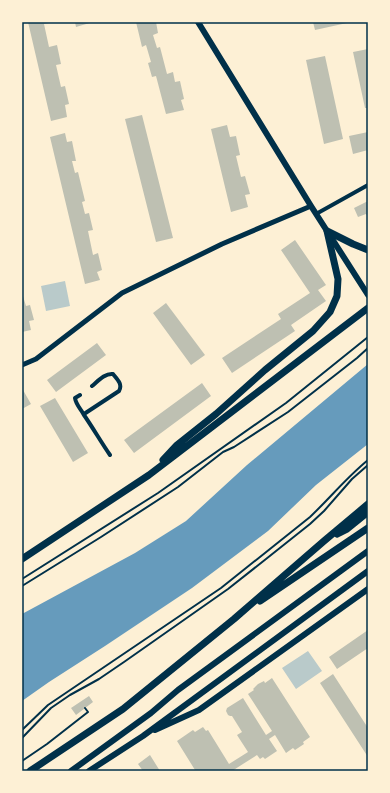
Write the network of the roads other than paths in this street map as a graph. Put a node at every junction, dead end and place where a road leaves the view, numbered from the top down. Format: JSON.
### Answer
{"nodes":[{"id":1,"x":198,"y":22,"type":"edge"},
{"id":2,"x":368,"y":185,"type":"edge"},
{"id":3,"x":311,"y":206,"type":"junction"},
{"id":4,"x":316,"y":214,"type":"junction"},
{"id":5,"x":327,"y":231,"type":"junction"},
{"id":6,"x":368,"y":250,"type":"edge"},
{"id":7,"x":368,"y":295,"type":"edge"},
{"id":8,"x":368,"y":308,"type":"edge"},
{"id":9,"x":22,"y":365,"type":"edge"},
{"id":10,"x":92,"y":386,"type":"dead end"},
{"id":11,"x":80,"y":395,"type":"dead end"},
{"id":12,"x":84,"y":414,"type":"junction"},
{"id":13,"x":110,"y":455,"type":"dead end"},
{"id":14,"x":149,"y":475,"type":"junction"},
{"id":15,"x":368,"y":504,"type":"edge"},
{"id":16,"x":368,"y":512,"type":"edge"},
{"id":17,"x":368,"y":528,"type":"edge"},
{"id":18,"x":324,"y":541,"type":"junction"},
{"id":19,"x":368,"y":551,"type":"edge"},
{"id":20,"x":22,"y":559,"type":"edge"},
{"id":21,"x":368,"y":571,"type":"edge"},
{"id":22,"x":368,"y":589,"type":"edge"},
{"id":23,"x":234,"y":620,"type":"junction"},
{"id":24,"x":142,"y":736,"type":"junction"},
{"id":25,"x":30,"y":771,"type":"edge"},
{"id":26,"x":71,"y":771,"type":"edge"},
{"id":27,"x":90,"y":771,"type":"edge"}],
"edges":[{"from":1,"to":3,"type":"main road"},
{"from":2,"to":4,"type":"street"},
{"from":3,"to":4,"type":"main road"},
{"from":3,"to":9,"type":"street"},
{"from":4,"to":5,"type":"main road"},
{"from":5,"to":6,"type":"highway"},
{"from":5,"to":7,"type":"main road"},
{"from":5,"to":14,"type":"highway"},
{"from":8,"to":14,"type":"highway"},
{"from":10,"to":12,"type":"street"},
{"from":11,"to":12,"type":"street"},
{"from":12,"to":13,"type":"street"},
{"from":14,"to":20,"type":"highway"},
{"from":15,"to":18,"type":"highway"},
{"from":16,"to":18,"type":"highway"},
{"from":17,"to":23,"type":"highway"},
{"from":18,"to":23,"type":"highway"},
{"from":19,"to":26,"type":"main road"},
{"from":21,"to":24,"type":"main road"},
{"from":22,"to":24,"type":"main road"},
{"from":23,"to":25,"type":"highway"},
{"from":24,"to":27,"type":"main road"}]}
